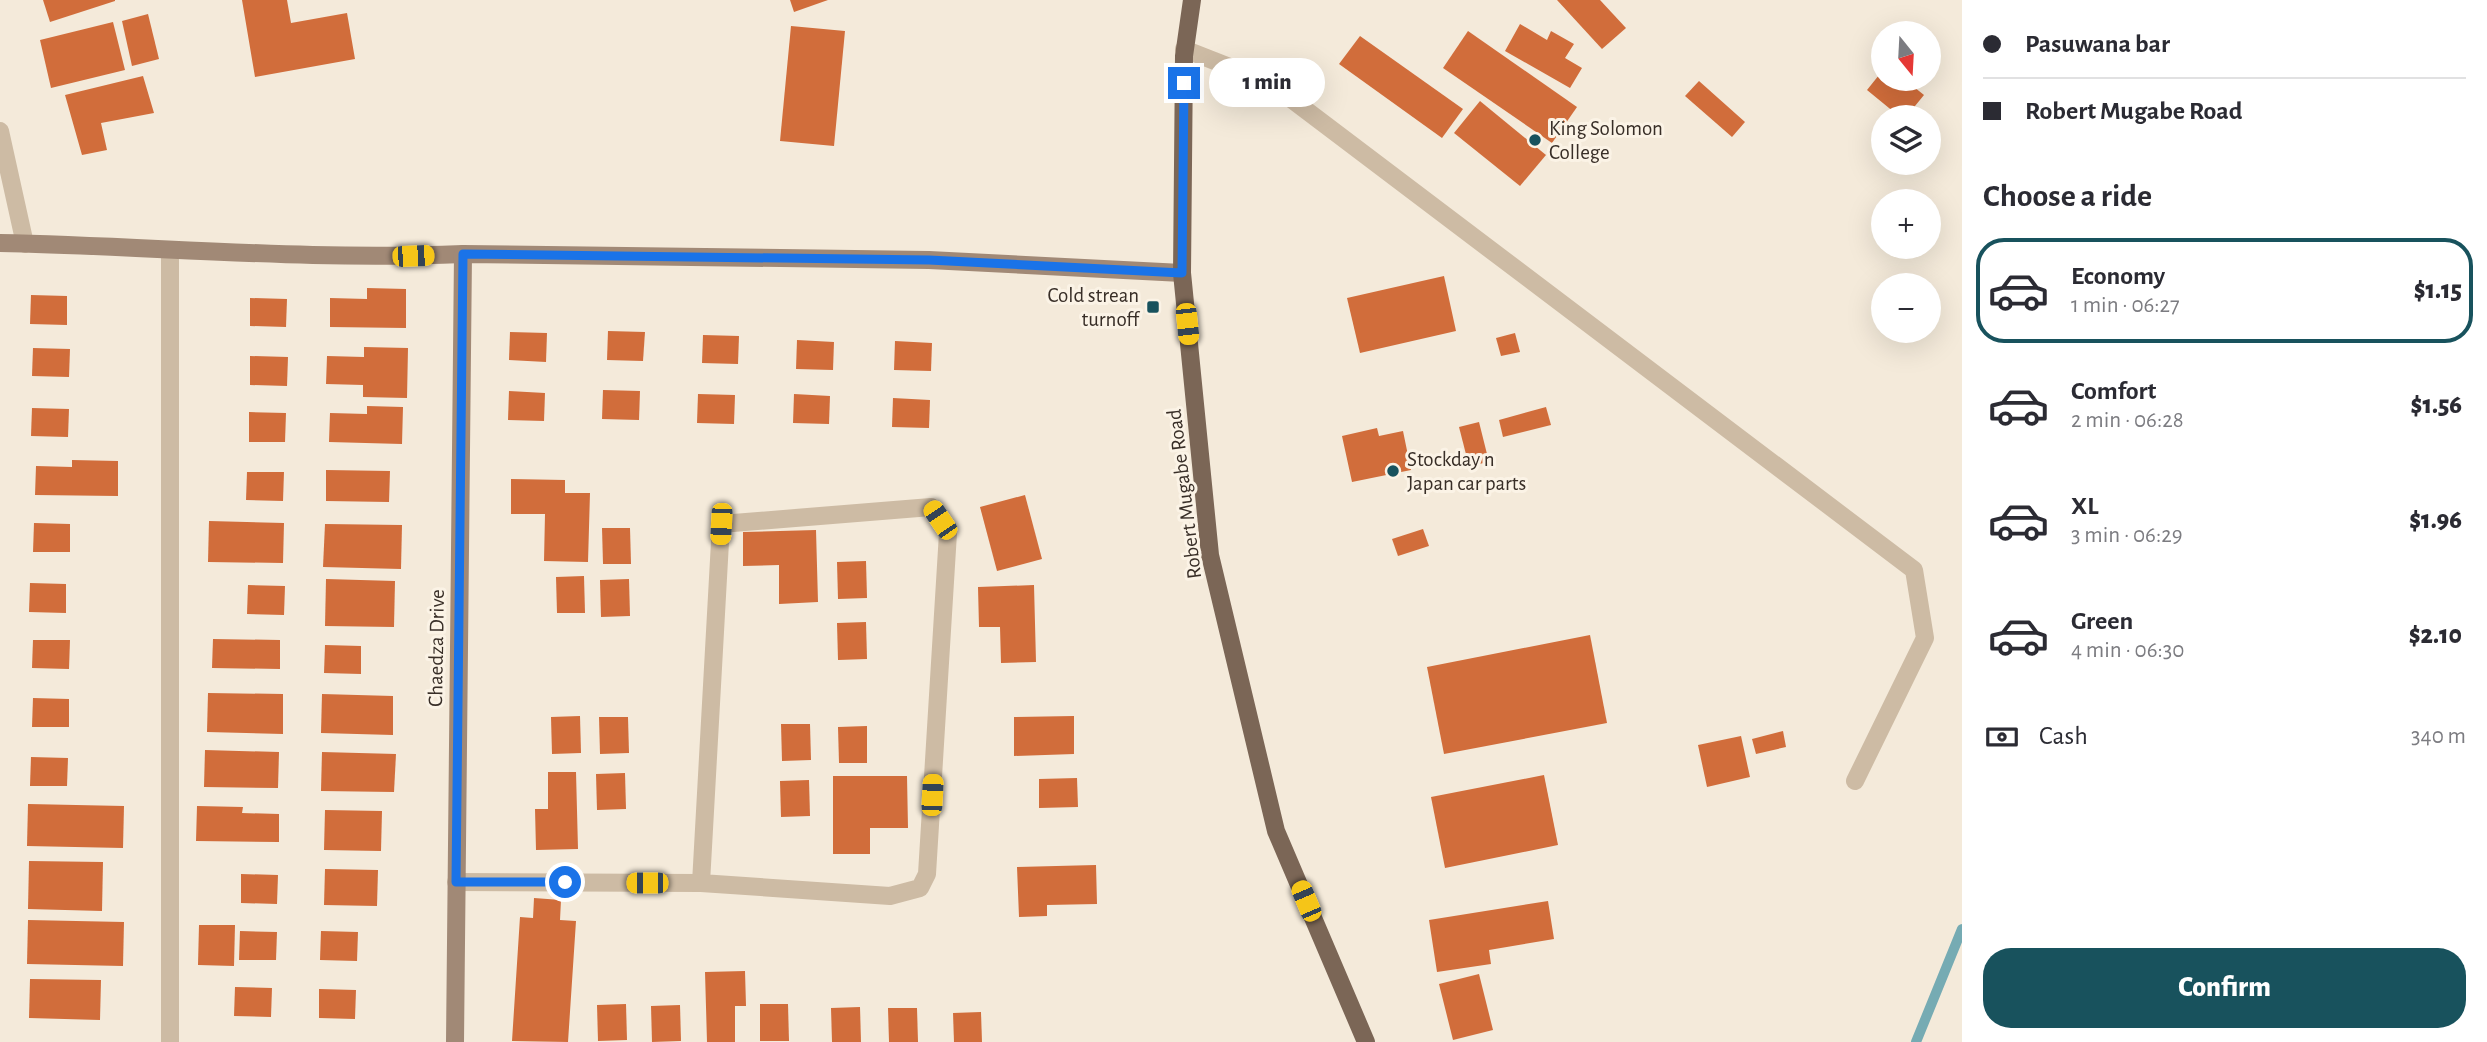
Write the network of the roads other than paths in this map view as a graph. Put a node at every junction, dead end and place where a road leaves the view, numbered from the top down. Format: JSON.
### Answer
{"nodes":[{"id":1,"x":1192,"y":0,"type":"edge"},
{"id":2,"x":1184,"y":49,"type":"junction"},
{"id":3,"x":0,"y":131,"type":"edge"},
{"id":4,"x":0,"y":243,"type":"edge"},
{"id":5,"x":25,"y":244,"type":"junction"},
{"id":6,"x":170,"y":251,"type":"junction"},
{"id":7,"x":463,"y":254,"type":"junction"},
{"id":8,"x":1182,"y":273,"type":"junction"},
{"id":9,"x":1855,"y":781,"type":"dead end"},
{"id":10,"x":456,"y":882,"type":"junction"},
{"id":11,"x":701,"y":883,"type":"junction"},
{"id":12,"x":170,"y":1042,"type":"edge"},
{"id":13,"x":455,"y":1042,"type":"edge"},
{"id":14,"x":1366,"y":1042,"type":"edge"}],
"edges":[{"from":1,"to":2,"type":"main road","name":"Robert Mugabe Road"},
{"from":2,"to":8,"type":"main road","name":"Robert Mugabe Road"},
{"from":2,"to":9,"type":"street"},
{"from":3,"to":5,"type":"street"},
{"from":4,"to":5,"type":"street"},
{"from":5,"to":6,"type":"street"},
{"from":6,"to":7,"type":"street"},
{"from":6,"to":12,"type":"street"},
{"from":7,"to":8,"type":"street"},
{"from":7,"to":10,"type":"street","name":"Chaedza Drive"},
{"from":8,"to":14,"type":"main road","name":"Robert Mugabe Road"},
{"from":10,"to":11,"type":"street"},
{"from":10,"to":13,"type":"street","name":"Chaedza Drive"},
{"from":11,"to":11,"type":"street"}]}
